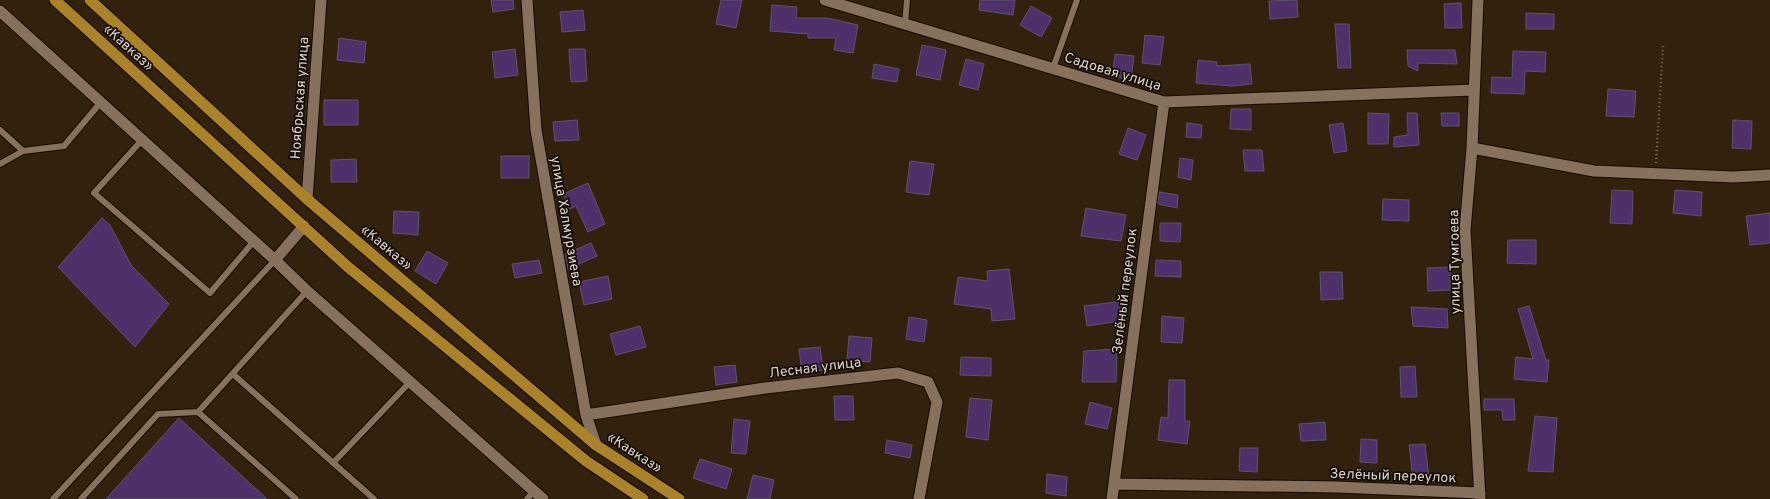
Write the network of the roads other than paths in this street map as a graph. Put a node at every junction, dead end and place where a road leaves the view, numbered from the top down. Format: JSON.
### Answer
{"nodes":[{"id":1,"x":55,"y":0,"type":"edge"},
{"id":2,"x":90,"y":0,"type":"edge"},
{"id":3,"x":321,"y":0,"type":"edge"},
{"id":4,"x":527,"y":0,"type":"edge"},
{"id":5,"x":825,"y":0,"type":"edge"},
{"id":6,"x":907,"y":0,"type":"edge"},
{"id":7,"x":1077,"y":0,"type":"edge"},
{"id":8,"x":1478,"y":0,"type":"edge"},
{"id":9,"x":0,"y":12,"type":"edge"},
{"id":10,"x":905,"y":24,"type":"junction"},
{"id":11,"x":1053,"y":68,"type":"junction"},
{"id":12,"x":1474,"y":90,"type":"junction"},
{"id":13,"x":101,"y":102,"type":"junction"},
{"id":14,"x":1164,"y":102,"type":"junction"},
{"id":15,"x":0,"y":130,"type":"edge"},
{"id":16,"x":142,"y":140,"type":"junction"},
{"id":17,"x":1472,"y":148,"type":"junction"},
{"id":18,"x":23,"y":151,"type":"junction"},
{"id":19,"x":0,"y":164,"type":"edge"},
{"id":20,"x":1770,"y":175,"type":"edge"},
{"id":21,"x":307,"y":199,"type":"junction"},
{"id":22,"x":304,"y":226,"type":"junction"},
{"id":23,"x":254,"y":241,"type":"junction"},
{"id":24,"x":275,"y":260,"type":"junction"},
{"id":25,"x":308,"y":291,"type":"junction"},
{"id":26,"x":233,"y":374,"type":"junction"},
{"id":27,"x":410,"y":382,"type":"junction"},
{"id":28,"x":198,"y":412,"type":"junction"},
{"id":29,"x":586,"y":415,"type":"junction"},
{"id":30,"x":596,"y":445,"type":"junction"},
{"id":31,"x":333,"y":464,"type":"junction"},
{"id":32,"x":1114,"y":484,"type":"junction"},
{"id":33,"x":530,"y":495,"type":"edge"},
{"id":34,"x":1480,"y":496,"type":"edge"},
{"id":35,"x":53,"y":499,"type":"edge"},
{"id":36,"x":81,"y":499,"type":"edge"},
{"id":37,"x":296,"y":499,"type":"edge"},
{"id":38,"x":374,"y":499,"type":"edge"},
{"id":39,"x":543,"y":499,"type":"edge"},
{"id":40,"x":644,"y":499,"type":"edge"},
{"id":41,"x":679,"y":499,"type":"edge"},
{"id":42,"x":919,"y":499,"type":"edge"},
{"id":43,"x":1112,"y":499,"type":"edge"}],
"edges":[{"from":1,"to":22,"type":"highway","name":"«Кавказ»"},
{"from":2,"to":21,"type":"highway","name":"«Кавказ»"},
{"from":3,"to":21,"type":"street","name":"Ноябрьская улица"},
{"from":4,"to":29,"type":"street","name":"улица Халмурзиева"},
{"from":5,"to":10,"type":"street","name":"Садовая улица"},
{"from":6,"to":10,"type":"lane"},
{"from":7,"to":11,"type":"lane"},
{"from":8,"to":12,"type":"street","name":"улица Тумгоева"},
{"from":9,"to":13,"type":"street"},
{"from":10,"to":11,"type":"street","name":"Садовая улица"},
{"from":11,"to":14,"type":"street","name":"Садовая улица"},
{"from":12,"to":14,"type":"street","name":"Садовая улица"},
{"from":12,"to":17,"type":"street","name":"улица Тумгоева"},
{"from":13,"to":16,"type":"street"},
{"from":13,"to":18,"type":"lane"},
{"from":14,"to":32,"type":"street","name":"Зелёный переулок"},
{"from":15,"to":18,"type":"lane"},
{"from":16,"to":23,"type":"street"},
{"from":16,"to":23,"type":"lane"},
{"from":17,"to":20,"type":"street"},
{"from":17,"to":34,"type":"street","name":"улица Тумгоева"},
{"from":18,"to":19,"type":"lane"},
{"from":21,"to":30,"type":"highway","name":"«Кавказ»"},
{"from":22,"to":24,"type":"street"},
{"from":22,"to":40,"type":"highway","name":"«Кавказ»"},
{"from":23,"to":24,"type":"street"},
{"from":24,"to":25,"type":"street"},
{"from":24,"to":35,"type":"lane"},
{"from":25,"to":26,"type":"lane"},
{"from":25,"to":27,"type":"street"},
{"from":26,"to":28,"type":"lane"},
{"from":26,"to":31,"type":"lane"},
{"from":27,"to":31,"type":"lane"},
{"from":27,"to":33,"type":"street"},
{"from":28,"to":36,"type":"lane"},
{"from":28,"to":37,"type":"lane"},
{"from":29,"to":30,"type":"street","name":"улица Халмурзиева"},
{"from":29,"to":42,"type":"street","name":"Лесная улица"},
{"from":30,"to":41,"type":"highway","name":"«Кавказ»"},
{"from":31,"to":38,"type":"lane"},
{"from":32,"to":34,"type":"street","name":"Зелёный переулок"},
{"from":32,"to":43,"type":"street","name":"Зелёный переулок"},
{"from":33,"to":39,"type":"street"}]}
